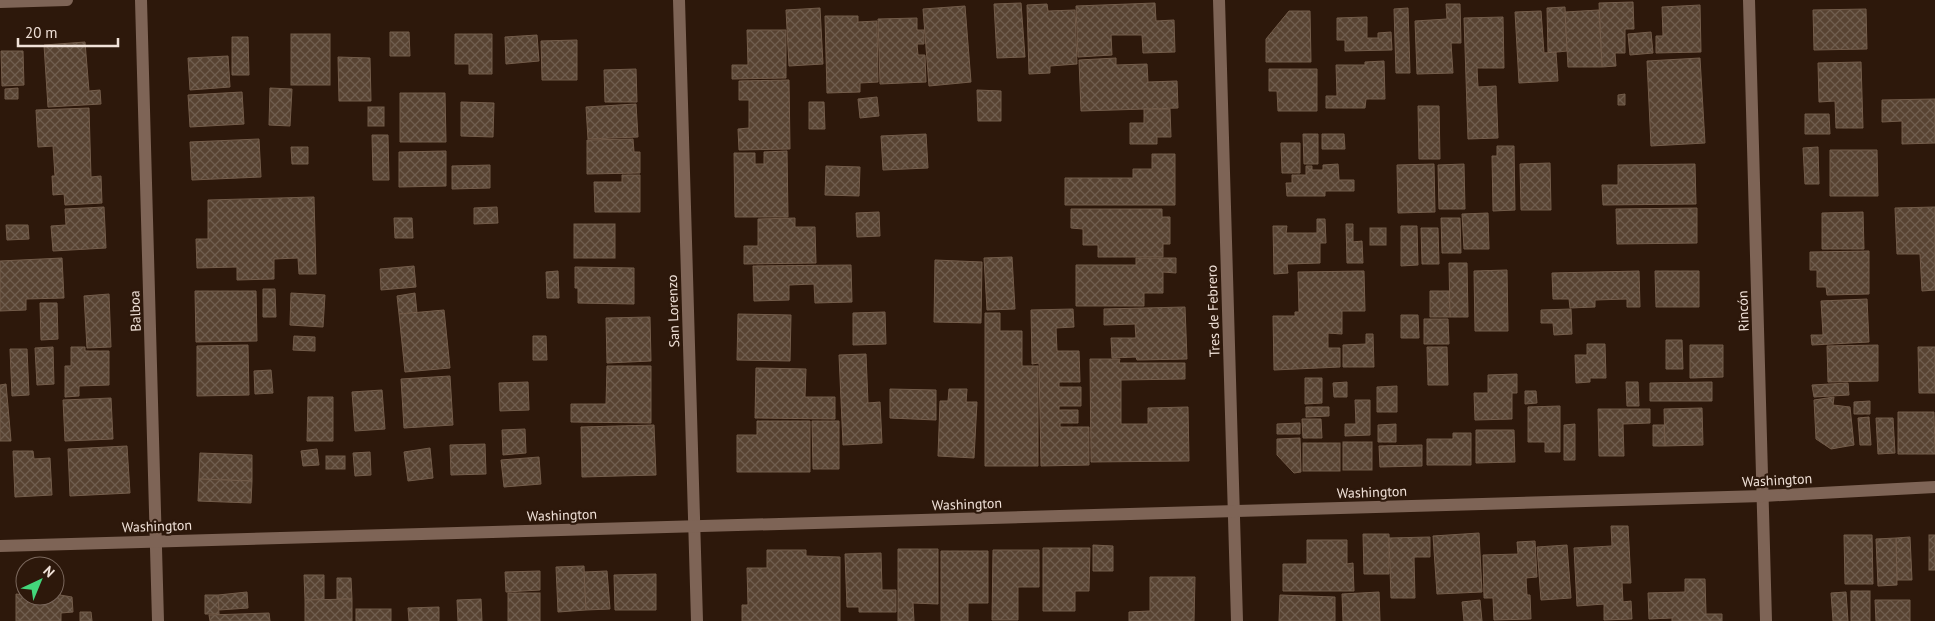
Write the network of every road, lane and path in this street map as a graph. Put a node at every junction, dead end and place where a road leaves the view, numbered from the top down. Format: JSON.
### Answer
{"nodes":[{"id":1,"x":67,"y":0,"type":"edge"},
{"id":2,"x":141,"y":0,"type":"edge"},
{"id":3,"x":679,"y":0,"type":"edge"},
{"id":4,"x":1219,"y":0,"type":"edge"},
{"id":5,"x":1748,"y":0,"type":"edge"},
{"id":6,"x":0,"y":2,"type":"edge"},
{"id":7,"x":1935,"y":487,"type":"edge"},
{"id":8,"x":1763,"y":496,"type":"junction"},
{"id":9,"x":1234,"y":511,"type":"junction"},
{"id":10,"x":694,"y":526,"type":"junction"},
{"id":11,"x":156,"y":541,"type":"junction"},
{"id":12,"x":0,"y":546,"type":"edge"},
{"id":13,"x":158,"y":621,"type":"edge"},
{"id":14,"x":697,"y":621,"type":"edge"},
{"id":15,"x":1236,"y":621,"type":"edge"},
{"id":16,"x":1766,"y":621,"type":"edge"}],
"edges":[{"from":1,"to":6,"type":"street"},
{"from":2,"to":11,"type":"street","name":"Balboa"},
{"from":3,"to":10,"type":"street","name":"San Lorenzo"},
{"from":4,"to":9,"type":"street","name":"Tres de Febrero"},
{"from":5,"to":8,"type":"street","name":"Rincón"},
{"from":7,"to":8,"type":"street","name":"Washington"},
{"from":8,"to":9,"type":"street","name":"Washington"},
{"from":8,"to":16,"type":"street","name":"Rincón"},
{"from":9,"to":10,"type":"street","name":"Washington"},
{"from":9,"to":15,"type":"street","name":"Tres de Febrero"},
{"from":10,"to":11,"type":"street","name":"Washington"},
{"from":10,"to":14,"type":"street","name":"San Lorenzo"},
{"from":11,"to":12,"type":"street","name":"Washington"},
{"from":11,"to":13,"type":"street","name":"Balboa"}]}
